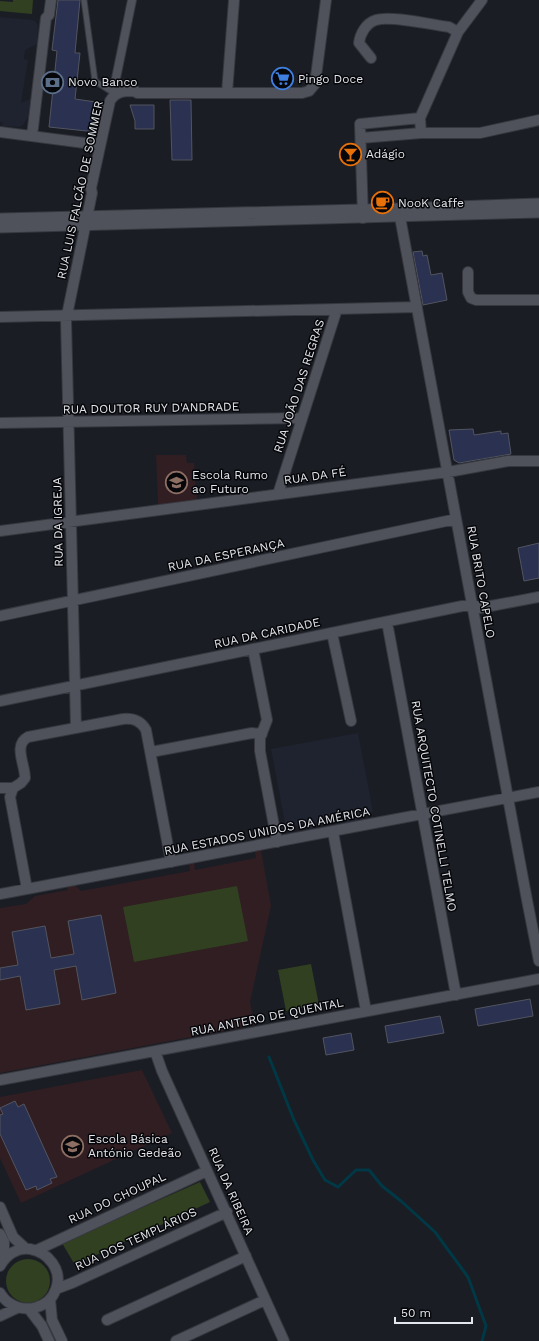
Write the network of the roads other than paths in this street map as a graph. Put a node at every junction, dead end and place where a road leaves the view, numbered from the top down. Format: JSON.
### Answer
{"nodes":[{"id":1,"x":51,"y":0,"type":"edge"},
{"id":2,"x":84,"y":0,"type":"edge"},
{"id":3,"x":132,"y":0,"type":"edge"},
{"id":4,"x":234,"y":0,"type":"edge"},
{"id":5,"x":326,"y":0,"type":"edge"},
{"id":6,"x":482,"y":0,"type":"edge"},
{"id":7,"x":458,"y":32,"type":"junction"},
{"id":8,"x":371,"y":58,"type":"dead end"},
{"id":9,"x":227,"y":93,"type":"junction"},
{"id":10,"x":115,"y":94,"type":"junction"},
{"id":11,"x":420,"y":118,"type":"junction"},
{"id":12,"x":539,"y":120,"type":"edge"},
{"id":13,"x":0,"y":132,"type":"edge"},
{"id":14,"x":421,"y":133,"type":"junction"},
{"id":15,"x":32,"y":136,"type":"junction"},
{"id":16,"x":361,"y":138,"type":"junction"},
{"id":17,"x":100,"y":145,"type":"junction"},
{"id":18,"x":539,"y":204,"type":"edge"},
{"id":19,"x":539,"y":212,"type":"edge"},
{"id":20,"x":400,"y":213,"type":"junction"},
{"id":21,"x":362,"y":214,"type":"junction"},
{"id":22,"x":0,"y":219,"type":"edge"},
{"id":23,"x":87,"y":220,"type":"junction"},
{"id":24,"x":0,"y":227,"type":"edge"},
{"id":25,"x":468,"y":272,"type":"dead end"},
{"id":26,"x":539,"y":300,"type":"edge"},
{"id":27,"x":417,"y":307,"type":"junction"},
{"id":28,"x":337,"y":309,"type":"junction"},
{"id":29,"x":67,"y":316,"type":"junction"},
{"id":30,"x":0,"y":317,"type":"edge"},
{"id":31,"x":302,"y":418,"type":"junction"},
{"id":32,"x":69,"y":422,"type":"junction"},
{"id":33,"x":0,"y":423,"type":"edge"},
{"id":34,"x":539,"y":461,"type":"edge"},
{"id":35,"x":448,"y":472,"type":"junction"},
{"id":36,"x":278,"y":494,"type":"junction"},
{"id":37,"x":456,"y":519,"type":"junction"},
{"id":38,"x":71,"y":522,"type":"junction"},
{"id":39,"x":0,"y":531,"type":"edge"},
{"id":40,"x":539,"y":597,"type":"edge"},
{"id":41,"x":73,"y":600,"type":"junction"},
{"id":42,"x":472,"y":604,"type":"junction"},
{"id":43,"x":0,"y":616,"type":"edge"},
{"id":44,"x":387,"y":622,"type":"junction"},
{"id":45,"x":332,"y":633,"type":"junction"},
{"id":46,"x":253,"y":649,"type":"junction"},
{"id":47,"x":75,"y":685,"type":"junction"},
{"id":48,"x":0,"y":701,"type":"edge"},
{"id":49,"x":351,"y":721,"type":"dead end"},
{"id":50,"x":76,"y":728,"type":"junction"},
{"id":51,"x":262,"y":734,"type":"junction"},
{"id":52,"x":150,"y":752,"type":"junction"},
{"id":53,"x":0,"y":788,"type":"edge"},
{"id":54,"x":13,"y":788,"type":"junction"},
{"id":55,"x":539,"y":792,"type":"edge"},
{"id":56,"x":508,"y":799,"type":"junction"},
{"id":57,"x":422,"y":815,"type":"junction"},
{"id":58,"x":333,"y":832,"type":"junction"},
{"id":59,"x":277,"y":842,"type":"junction"},
{"id":60,"x":171,"y":862,"type":"junction"},
{"id":61,"x":27,"y":889,"type":"junction"},
{"id":62,"x":0,"y":894,"type":"edge"},
{"id":63,"x":539,"y":960,"type":"edge"},
{"id":64,"x":539,"y":979,"type":"edge"},
{"id":65,"x":456,"y":995,"type":"junction"},
{"id":66,"x":366,"y":1011,"type":"junction"},
{"id":67,"x":155,"y":1051,"type":"junction"},
{"id":68,"x":0,"y":1080,"type":"edge"},
{"id":69,"x":207,"y":1171,"type":"junction"},
{"id":70,"x":0,"y":1208,"type":"edge"},
{"id":71,"x":227,"y":1212,"type":"junction"},
{"id":72,"x":0,"y":1234,"type":"edge"},
{"id":73,"x":25,"y":1248,"type":"junction"},
{"id":74,"x":37,"y":1250,"type":"junction"},
{"id":75,"x":246,"y":1256,"type":"junction"},
{"id":76,"x":2,"y":1262,"type":"edge"},
{"id":77,"x":56,"y":1289,"type":"junction"},
{"id":78,"x":0,"y":1293,"type":"edge"},
{"id":79,"x":50,"y":1299,"type":"junction"},
{"id":80,"x":266,"y":1300,"type":"junction"},
{"id":81,"x":17,"y":1308,"type":"junction"},
{"id":82,"x":29,"y":1310,"type":"junction"},
{"id":83,"x":0,"y":1316,"type":"edge"},
{"id":84,"x":107,"y":1320,"type":"dead end"},
{"id":85,"x":49,"y":1341,"type":"edge"},
{"id":86,"x":62,"y":1341,"type":"edge"},
{"id":87,"x":176,"y":1341,"type":"edge"},
{"id":88,"x":284,"y":1341,"type":"edge"}],
"edges":[{"from":1,"to":15,"type":"street"},
{"from":2,"to":10,"type":"lane"},
{"from":3,"to":10,"type":"street","name":"RUA LUIS FALCÃO DE SOMMER"},
{"from":4,"to":9,"type":"street"},
{"from":5,"to":9,"type":"street"},
{"from":6,"to":7,"type":"street"},
{"from":7,"to":8,"type":"street"},
{"from":7,"to":11,"type":"street"},
{"from":9,"to":10,"type":"street"},
{"from":10,"to":17,"type":"street","name":"RUA LUIS FALCÃO DE SOMMER"},
{"from":11,"to":14,"type":"street"},
{"from":11,"to":16,"type":"street"},
{"from":12,"to":14,"type":"street"},
{"from":13,"to":15,"type":"street"},
{"from":14,"to":16,"type":"street"},
{"from":15,"to":17,"type":"street"},
{"from":16,"to":21,"type":"street"},
{"from":17,"to":23,"type":"street","name":"RUA LUIS FALCÃO DE SOMMER"},
{"from":18,"to":20,"type":"street"},
{"from":19,"to":20,"type":"street"},
{"from":20,"to":21,"type":"street"},
{"from":20,"to":27,"type":"street","name":"RUA BRITO CAPELO"},
{"from":21,"to":23,"type":"street"},
{"from":22,"to":23,"type":"street"},
{"from":23,"to":24,"type":"street"},
{"from":23,"to":29,"type":"street","name":"RUA LUIS FALCÃO DE SOMMER"},
{"from":25,"to":26,"type":"street"},
{"from":27,"to":28,"type":"street"},
{"from":27,"to":35,"type":"street","name":"RUA BRITO CAPELO"},
{"from":28,"to":29,"type":"street"},
{"from":28,"to":31,"type":"street","name":"RUA JOÃO DAS REGRAS"},
{"from":29,"to":30,"type":"street"},
{"from":29,"to":32,"type":"street","name":"RUA DA IGREJA"},
{"from":31,"to":32,"type":"street","name":"RUA DOUTOR RUY D'ANDRADE"},
{"from":31,"to":36,"type":"street","name":"RUA JOÃO DAS REGRAS"},
{"from":32,"to":33,"type":"street","name":"RUA DOUTOR RUY D'ANDRADE"},
{"from":32,"to":38,"type":"street","name":"RUA DA IGREJA"},
{"from":34,"to":35,"type":"street","name":"RUA DA FÉ"},
{"from":35,"to":36,"type":"street","name":"RUA DA FÉ"},
{"from":35,"to":37,"type":"street","name":"RUA BRITO CAPELO"},
{"from":36,"to":38,"type":"street","name":"RUA DA FÉ"},
{"from":37,"to":41,"type":"street","name":"RUA DA ESPERANÇA"},
{"from":37,"to":42,"type":"street","name":"RUA BRITO CAPELO"},
{"from":38,"to":39,"type":"street","name":"RUA DA FÉ"},
{"from":38,"to":41,"type":"street","name":"RUA DA IGREJA"},
{"from":40,"to":42,"type":"street","name":"RUA DA CARIDADE"},
{"from":41,"to":43,"type":"street","name":"RUA DA ESPERANÇA"},
{"from":41,"to":47,"type":"street","name":"RUA DA IGREJA"},
{"from":42,"to":44,"type":"street","name":"RUA DA CARIDADE"},
{"from":42,"to":56,"type":"street","name":"RUA BRITO CAPELO"},
{"from":44,"to":45,"type":"street","name":"RUA DA CARIDADE"},
{"from":44,"to":57,"type":"street","name":"RUA ARQUITECTO COTINELLI TELMO"},
{"from":45,"to":46,"type":"street","name":"RUA DA CARIDADE"},
{"from":45,"to":49,"type":"street"},
{"from":46,"to":47,"type":"street","name":"RUA DA CARIDADE"},
{"from":46,"to":51,"type":"street"},
{"from":47,"to":48,"type":"street","name":"RUA DA CARIDADE"},
{"from":47,"to":50,"type":"street","name":"RUA DA IGREJA"},
{"from":50,"to":52,"type":"street"},
{"from":50,"to":54,"type":"street"},
{"from":51,"to":52,"type":"street"},
{"from":51,"to":59,"type":"street"},
{"from":52,"to":60,"type":"street"},
{"from":53,"to":54,"type":"street"},
{"from":54,"to":61,"type":"street"},
{"from":55,"to":56,"type":"street","name":"RUA ESTADOS UNIDOS DA AMÉRICA"},
{"from":56,"to":57,"type":"street","name":"RUA ESTADOS UNIDOS DA AMÉRICA"},
{"from":56,"to":63,"type":"street","name":"RUA BRITO CAPELO"},
{"from":57,"to":58,"type":"street","name":"RUA ESTADOS UNIDOS DA AMÉRICA"},
{"from":57,"to":65,"type":"street","name":"RUA ARQUITECTO COTINELLI TELMO"},
{"from":58,"to":59,"type":"street","name":"RUA ESTADOS UNIDOS DA AMÉRICA"},
{"from":58,"to":66,"type":"street"},
{"from":59,"to":60,"type":"street","name":"RUA ESTADOS UNIDOS DA AMÉRICA"},
{"from":60,"to":61,"type":"street","name":"RUA ESTADOS UNIDOS DA AMÉRICA"},
{"from":61,"to":62,"type":"street","name":"RUA ESTADOS UNIDOS DA AMÉRICA"},
{"from":64,"to":65,"type":"street","name":"RUA ANTERO DE QUENTAL"},
{"from":65,"to":66,"type":"street","name":"RUA ANTERO DE QUENTAL"},
{"from":66,"to":67,"type":"street","name":"RUA ANTERO DE QUENTAL"},
{"from":67,"to":68,"type":"street","name":"RUA ANTERO DE QUENTAL"},
{"from":67,"to":69,"type":"street","name":"RUA DA RIBEIRA"},
{"from":69,"to":71,"type":"street","name":"RUA DA RIBEIRA"},
{"from":69,"to":74,"type":"street","name":"RUA DO CHOUPAL"},
{"from":70,"to":73,"type":"street"},
{"from":71,"to":75,"type":"street","name":"RUA DA RIBEIRA"},
{"from":71,"to":77,"type":"street","name":"RUA DOS TEMPLÁRIOS"},
{"from":72,"to":76,"type":"street"},
{"from":73,"to":74,"type":"street"},
{"from":73,"to":76,"type":"street"},
{"from":74,"to":77,"type":"street"},
{"from":75,"to":80,"type":"street","name":"RUA DA RIBEIRA"},
{"from":75,"to":84,"type":"street"},
{"from":77,"to":79,"type":"street"},
{"from":78,"to":81,"type":"street"},
{"from":79,"to":82,"type":"street"},
{"from":79,"to":86,"type":"street"},
{"from":80,"to":87,"type":"street"},
{"from":80,"to":88,"type":"street","name":"RUA DA RIBEIRA"},
{"from":81,"to":82,"type":"street"},
{"from":81,"to":83,"type":"street"},
{"from":82,"to":85,"type":"street"}]}
